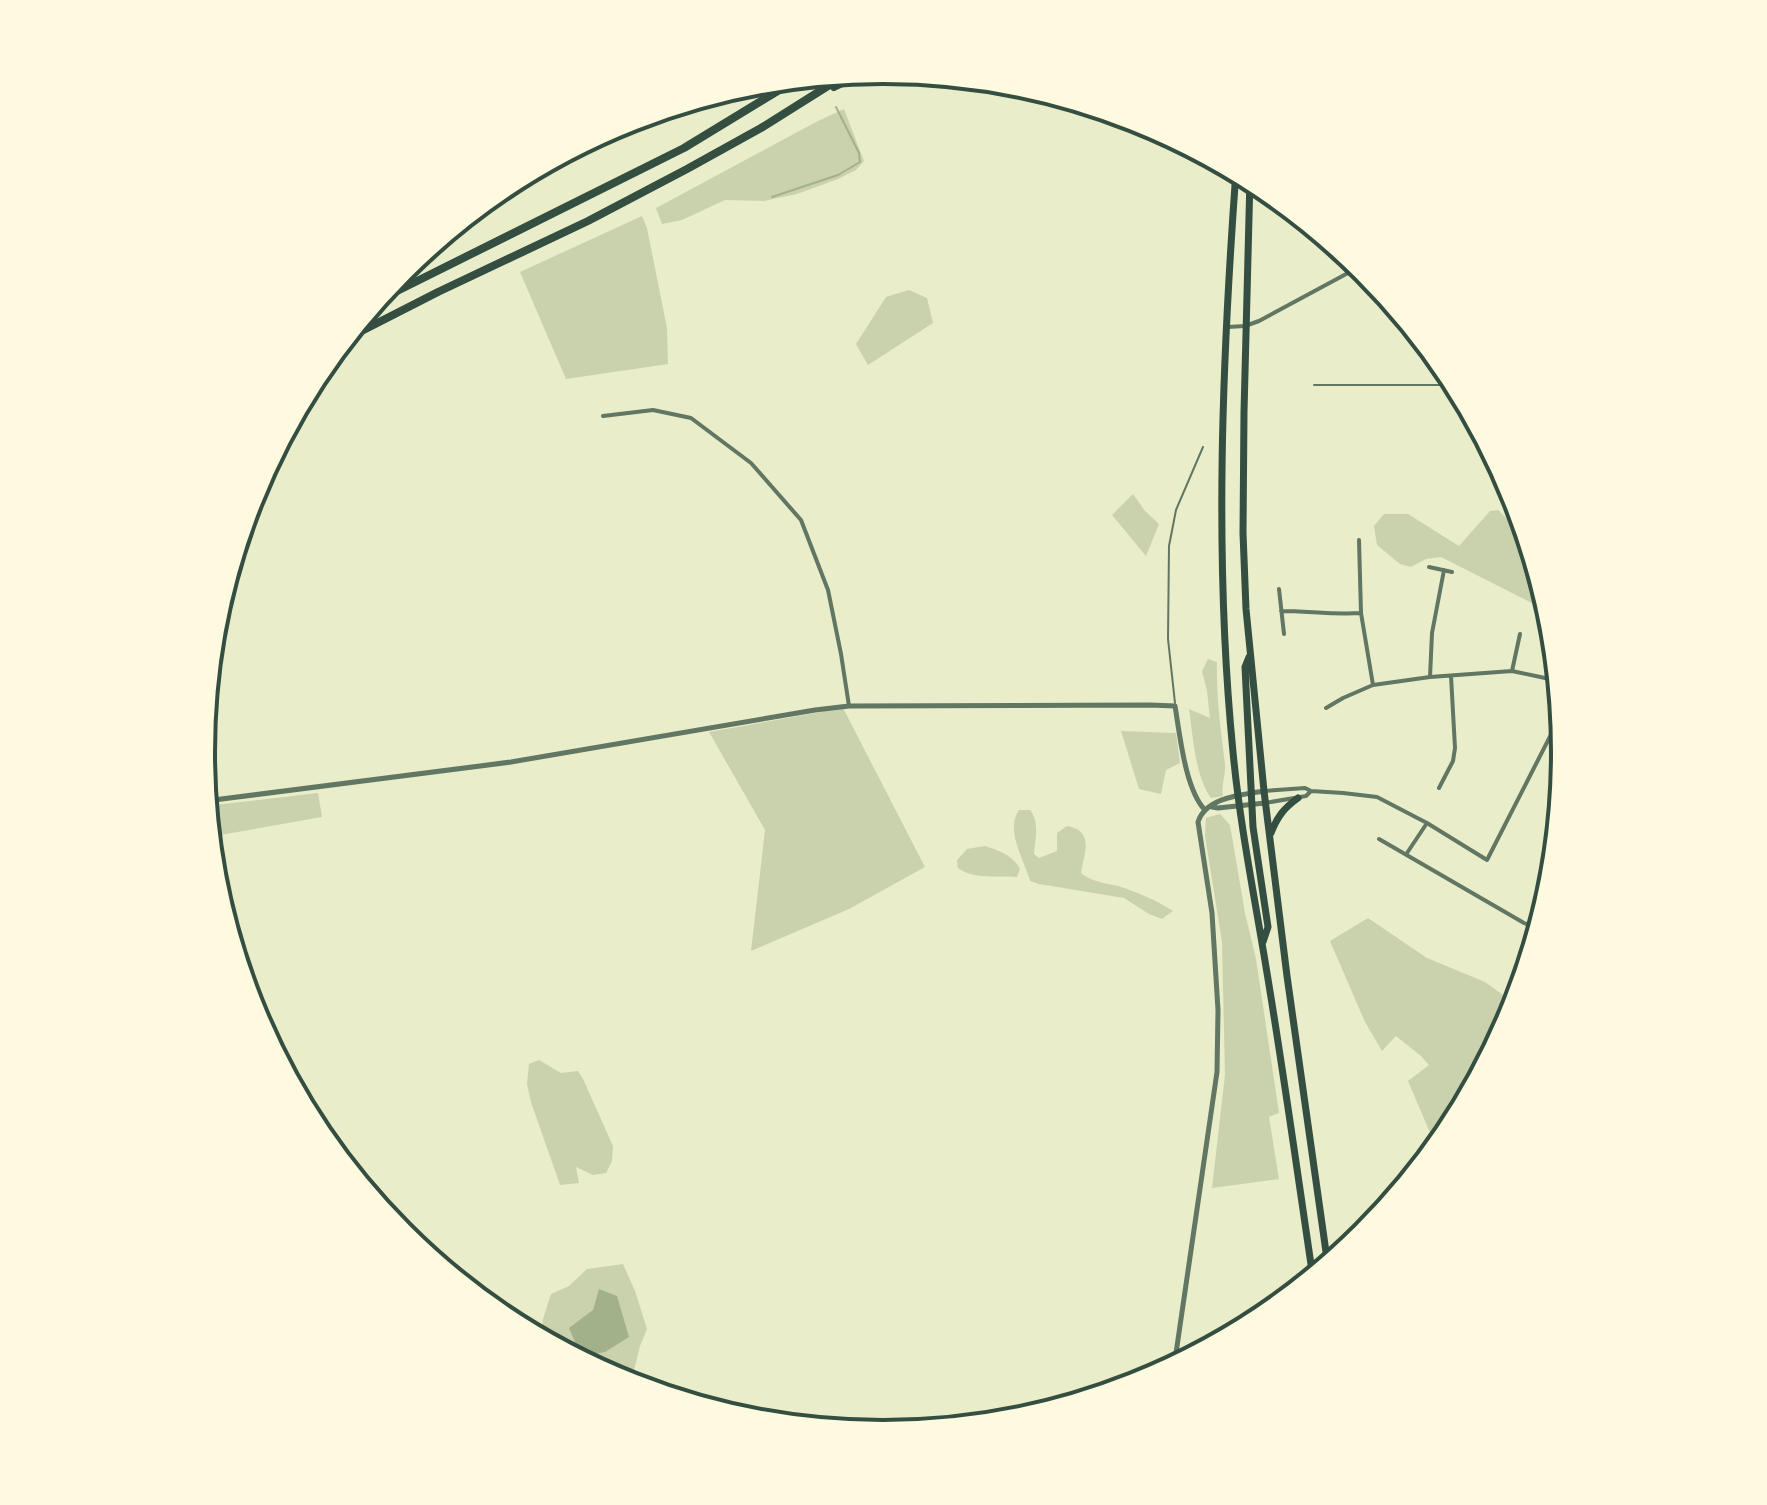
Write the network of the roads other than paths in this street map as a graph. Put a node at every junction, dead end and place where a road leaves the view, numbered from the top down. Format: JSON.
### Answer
{"nodes":[{"id":1,"x":838,"y":85,"type":"edge"},
{"id":2,"x":828,"y":86,"type":"edge"},
{"id":3,"x":774,"y":94,"type":"edge"},
{"id":4,"x":806,"y":101,"type":"junction"},
{"id":5,"x":1235,"y":185,"type":"edge"},
{"id":6,"x":1249,"y":194,"type":"edge"},
{"id":7,"x":1348,"y":273,"type":"edge"},
{"id":8,"x":403,"y":288,"type":"edge"},
{"id":9,"x":1245,"y":326,"type":"junction"},
{"id":10,"x":1228,"y":327,"type":"junction"},
{"id":11,"x":368,"y":328,"type":"edge"},
{"id":12,"x":1314,"y":385,"type":"dead end"},
{"id":13,"x":1441,"y":385,"type":"edge"},
{"id":14,"x":603,"y":416,"type":"dead end"},
{"id":15,"x":1203,"y":447,"type":"dead end"},
{"id":16,"x":1359,"y":540,"type":"dead end"},
{"id":17,"x":1429,"y":567,"type":"dead end"},
{"id":18,"x":1444,"y":570,"type":"junction"},
{"id":19,"x":1452,"y":572,"type":"dead end"},
{"id":20,"x":1279,"y":589,"type":"dead end"},
{"id":21,"x":1281,"y":611,"type":"junction"},
{"id":22,"x":1361,"y":613,"type":"junction"},
{"id":23,"x":1284,"y":634,"type":"dead end"},
{"id":24,"x":1520,"y":634,"type":"dead end"},
{"id":25,"x":1250,"y":655,"type":"junction"},
{"id":26,"x":1512,"y":671,"type":"junction"},
{"id":27,"x":1451,"y":676,"type":"junction"},
{"id":28,"x":1430,"y":677,"type":"junction"},
{"id":29,"x":1548,"y":679,"type":"edge"},
{"id":30,"x":1373,"y":685,"type":"junction"},
{"id":31,"x":849,"y":706,"type":"junction"},
{"id":32,"x":1175,"y":706,"type":"junction"},
{"id":33,"x":1326,"y":708,"type":"dead end"},
{"id":34,"x":1552,"y":733,"type":"edge"},
{"id":35,"x":1548,"y":740,"type":"junction"},
{"id":36,"x":1552,"y":742,"type":"edge"},
{"id":37,"x":1439,"y":788,"type":"dead end"},
{"id":38,"x":1264,"y":791,"type":"junction"},
{"id":39,"x":1311,"y":791,"type":"junction"},
{"id":40,"x":1252,"y":793,"type":"junction"},
{"id":41,"x":1238,"y":796,"type":"junction"},
{"id":42,"x":1298,"y":798,"type":"junction"},
{"id":43,"x":216,"y":800,"type":"edge"},
{"id":44,"x":1265,"y":803,"type":"junction"},
{"id":45,"x":1253,"y":804,"type":"junction"},
{"id":46,"x":1239,"y":806,"type":"junction"},
{"id":47,"x":1208,"y":808,"type":"junction"},
{"id":48,"x":1427,"y":823,"type":"junction"},
{"id":49,"x":1270,"y":838,"type":"junction"},
{"id":50,"x":1379,"y":839,"type":"dead end"},
{"id":51,"x":1407,"y":853,"type":"junction"},
{"id":52,"x":1529,"y":925,"type":"edge"},
{"id":53,"x":1262,"y":945,"type":"junction"},
{"id":54,"x":1326,"y":1253,"type":"edge"},
{"id":55,"x":1311,"y":1266,"type":"edge"},
{"id":56,"x":1176,"y":1353,"type":"edge"}],
"edges":[{"from":1,"to":4,"type":"highway"},
{"from":2,"to":4,"type":"highway"},
{"from":3,"to":8,"type":"highway"},
{"from":4,"to":11,"type":"highway"},
{"from":5,"to":10,"type":"highway"},
{"from":6,"to":9,"type":"highway"},
{"from":7,"to":9,"type":"street"},
{"from":9,"to":10,"type":"street"},
{"from":9,"to":25,"type":"highway"},
{"from":10,"to":41,"type":"highway"},
{"from":12,"to":13,"type":"lane"},
{"from":14,"to":31,"type":"street"},
{"from":15,"to":32,"type":"lane"},
{"from":16,"to":22,"type":"street"},
{"from":17,"to":18,"type":"street"},
{"from":18,"to":19,"type":"street"},
{"from":18,"to":28,"type":"street"},
{"from":20,"to":21,"type":"street"},
{"from":21,"to":22,"type":"street"},
{"from":21,"to":23,"type":"street"},
{"from":22,"to":30,"type":"street"},
{"from":24,"to":26,"type":"street"},
{"from":25,"to":38,"type":"highway"},
{"from":25,"to":40,"type":"highway"},
{"from":26,"to":27,"type":"street"},
{"from":26,"to":29,"type":"street"},
{"from":27,"to":28,"type":"street"},
{"from":27,"to":37,"type":"street"},
{"from":28,"to":30,"type":"street"},
{"from":30,"to":33,"type":"street"},
{"from":31,"to":32,"type":"street"},
{"from":31,"to":43,"type":"street"},
{"from":32,"to":47,"type":"street"},
{"from":34,"to":35,"type":"street"},
{"from":35,"to":36,"type":"street"},
{"from":35,"to":48,"type":"street"},
{"from":38,"to":39,"type":"street"},
{"from":38,"to":40,"type":"street"},
{"from":38,"to":44,"type":"highway"},
{"from":39,"to":42,"type":"street"},
{"from":39,"to":48,"type":"street"},
{"from":40,"to":41,"type":"street"},
{"from":40,"to":45,"type":"highway"},
{"from":41,"to":46,"type":"highway"},
{"from":41,"to":47,"type":"street"},
{"from":42,"to":44,"type":"street"},
{"from":42,"to":49,"type":"highway"},
{"from":44,"to":45,"type":"street"},
{"from":44,"to":49,"type":"highway"},
{"from":45,"to":46,"type":"street"},
{"from":45,"to":53,"type":"highway"},
{"from":46,"to":47,"type":"street"},
{"from":46,"to":53,"type":"highway"},
{"from":47,"to":56,"type":"street"},
{"from":48,"to":51,"type":"street"},
{"from":49,"to":54,"type":"highway"},
{"from":50,"to":51,"type":"street"},
{"from":51,"to":52,"type":"street"},
{"from":53,"to":55,"type":"highway"}]}
